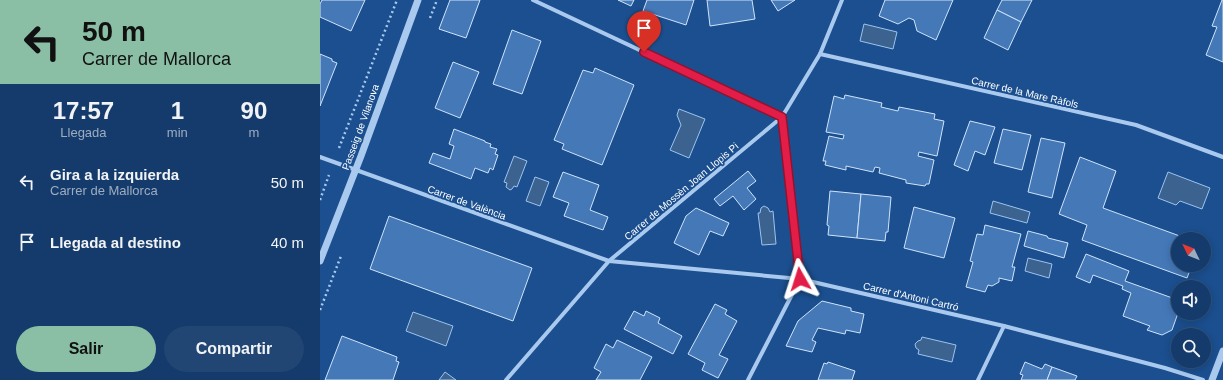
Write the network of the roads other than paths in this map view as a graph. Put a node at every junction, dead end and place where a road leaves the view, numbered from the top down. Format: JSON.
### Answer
{"nodes":[{"id":1,"x":418,"y":0,"type":"edge"},
{"id":2,"x":533,"y":0,"type":"edge"},
{"id":3,"x":842,"y":0,"type":"edge"},
{"id":4,"x":820,"y":54,"type":"junction"},
{"id":5,"x":782,"y":117,"type":"junction"},
{"id":6,"x":320,"y":157,"type":"edge"},
{"id":7,"x":1223,"y":157,"type":"edge"},
{"id":8,"x":355,"y":170,"type":"junction"},
{"id":9,"x":320,"y":260,"type":"edge"},
{"id":10,"x":609,"y":261,"type":"junction"},
{"id":11,"x":800,"y":279,"type":"junction"},
{"id":12,"x":1004,"y":326,"type":"junction"},
{"id":13,"x":1223,"y":350,"type":"edge"},
{"id":14,"x":506,"y":380,"type":"edge"},
{"id":15,"x":748,"y":380,"type":"edge"},
{"id":16,"x":978,"y":380,"type":"edge"},
{"id":17,"x":1202,"y":380,"type":"edge"},
{"id":18,"x":1212,"y":380,"type":"edge"}],
"edges":[{"from":1,"to":8,"type":"street","name":"Passeig de Vilanova"},
{"from":2,"to":5,"type":"street"},
{"from":3,"to":4,"type":"street","name":"Carrer de Mossèn Joan Llopis Pi"},
{"from":4,"to":5,"type":"street","name":"Carrer de Mossèn Joan Llopis Pi"},
{"from":4,"to":7,"type":"street","name":"Carrer de la Mare Ràfols"},
{"from":5,"to":10,"type":"street","name":"Carrer de Mossèn Joan Llopis Pi"},
{"from":5,"to":11,"type":"street"},
{"from":6,"to":8,"type":"street","name":"Carrer de València"},
{"from":8,"to":9,"type":"street","name":"Passeig de Vilanova"},
{"from":8,"to":10,"type":"street","name":"Carrer de València"},
{"from":10,"to":11,"type":"street","name":"Carrer d'Antoni Cartró"},
{"from":10,"to":14,"type":"street","name":"Carrer de Mossèn Joan Llopis Pi"},
{"from":11,"to":12,"type":"street","name":"Carrer d'Antoni Cartró"},
{"from":11,"to":15,"type":"street"},
{"from":12,"to":16,"type":"street"},
{"from":12,"to":17,"type":"street","name":"Carrer d'Antoni Cartró"},
{"from":13,"to":18,"type":"street"}]}
